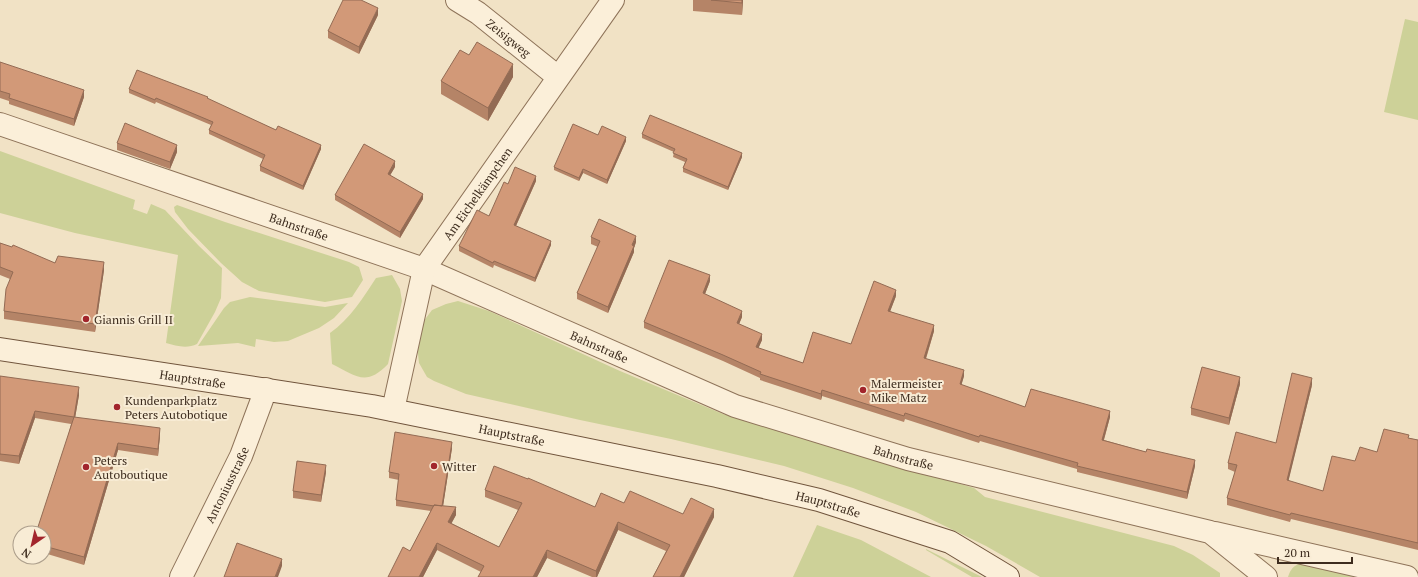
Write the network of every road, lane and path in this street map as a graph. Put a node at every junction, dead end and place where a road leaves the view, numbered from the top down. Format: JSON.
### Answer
{"nodes":[{"id":1,"x":457,"y":0,"type":"edge"},
{"id":2,"x":613,"y":0,"type":"edge"},
{"id":3,"x":558,"y":77,"type":"junction"},
{"id":4,"x":0,"y":124,"type":"edge"},
{"id":5,"x":424,"y":269,"type":"junction"},
{"id":6,"x":0,"y":349,"type":"edge"},
{"id":7,"x":266,"y":389,"type":"junction"},
{"id":8,"x":393,"y":410,"type":"junction"},
{"id":9,"x":1210,"y":532,"type":"junction"},
{"id":10,"x":181,"y":577,"type":"edge"},
{"id":11,"x":1008,"y":577,"type":"edge"},
{"id":12,"x":1266,"y":577,"type":"edge"},
{"id":13,"x":1407,"y":577,"type":"edge"}],
"edges":[{"from":1,"to":3,"type":"street","name":"Zeisigweg"},
{"from":2,"to":3,"type":"street","name":"Am Eichelkämpchen"},
{"from":3,"to":5,"type":"street","name":"Am Eichelkämpchen"},
{"from":4,"to":5,"type":"street","name":"Bahnstraße"},
{"from":5,"to":8,"type":"street","name":"Am Eichelkämpchen"},
{"from":5,"to":9,"type":"street","name":"Bahnstraße"},
{"from":6,"to":7,"type":"street","name":"Hauptstraße"},
{"from":7,"to":8,"type":"street","name":"Hauptstraße"},
{"from":7,"to":10,"type":"street","name":"Antoniusstraße"},
{"from":8,"to":11,"type":"street","name":"Hauptstraße"},
{"from":9,"to":12,"type":"street","name":"Bahnstraße"},
{"from":9,"to":13,"type":"street","name":"Bahnstraße"}]}
